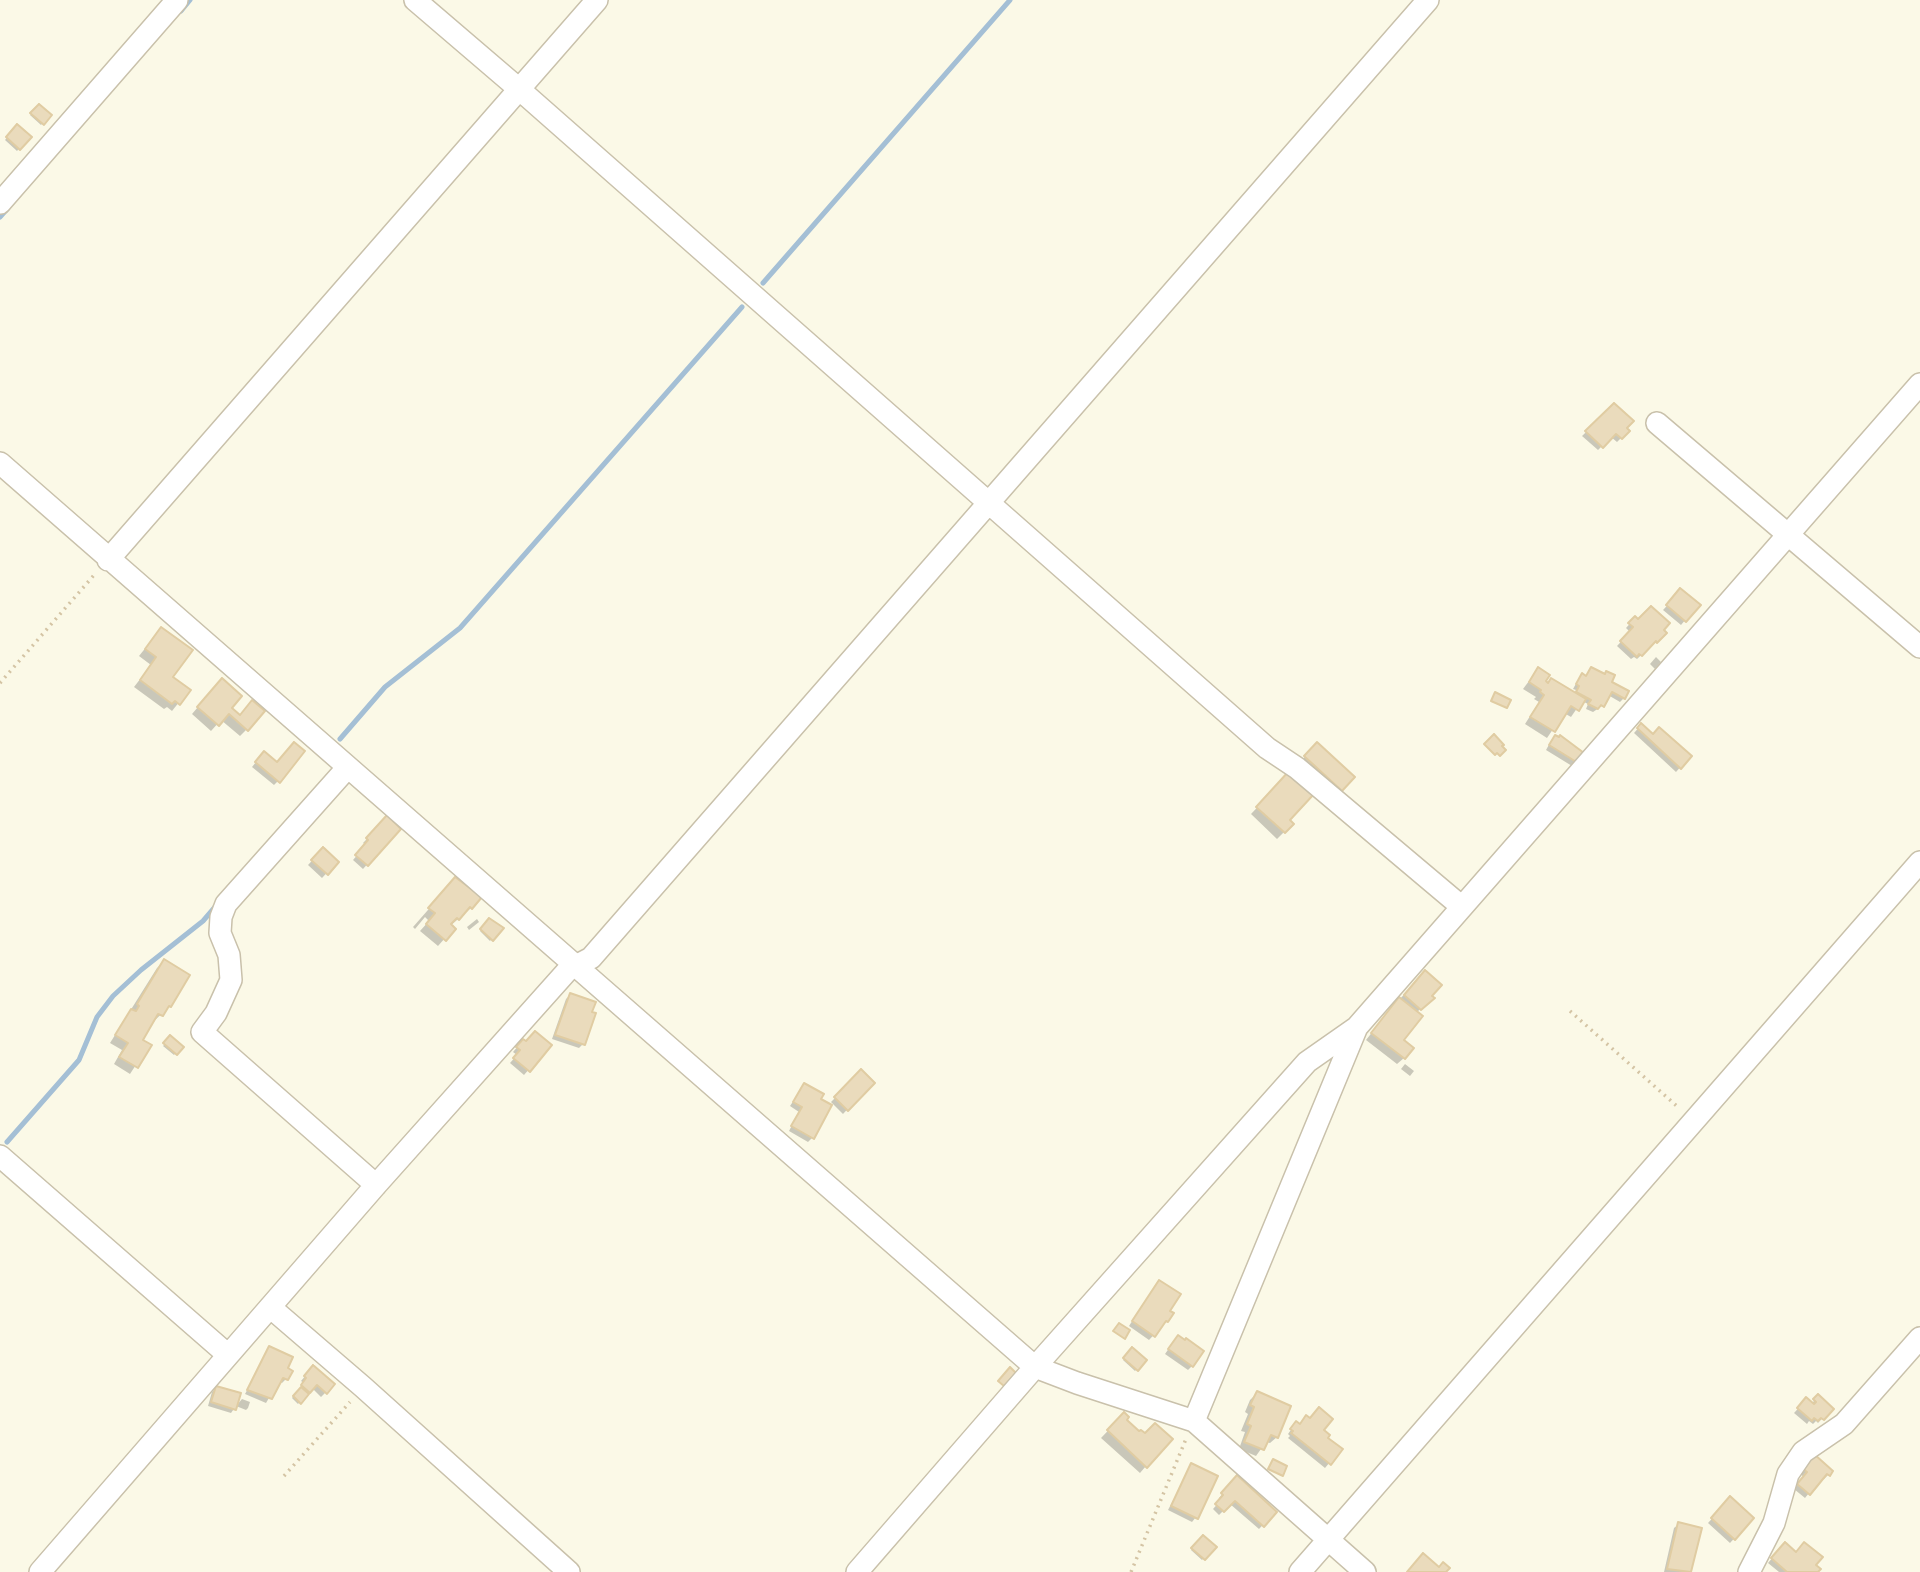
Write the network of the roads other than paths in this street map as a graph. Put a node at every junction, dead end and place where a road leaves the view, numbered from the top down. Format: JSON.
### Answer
{"nodes":[{"id":1,"x":177,"y":0,"type":"edge"},
{"id":2,"x":415,"y":0,"type":"edge"},
{"id":3,"x":597,"y":0,"type":"edge"},
{"id":4,"x":1428,"y":0,"type":"edge"},
{"id":5,"x":519,"y":89,"type":"junction"},
{"id":6,"x":0,"y":204,"type":"edge"},
{"id":7,"x":1920,"y":384,"type":"edge"},
{"id":8,"x":1657,"y":423,"type":"dead end"},
{"id":9,"x":0,"y":463,"type":"edge"},
{"id":10,"x":988,"y":503,"type":"junction"},
{"id":11,"x":1789,"y":534,"type":"junction"},
{"id":12,"x":108,"y":560,"type":"junction"},
{"id":13,"x":1920,"y":647,"type":"edge"},
{"id":14,"x":348,"y":766,"type":"junction"},
{"id":15,"x":1920,"y":862,"type":"edge"},
{"id":16,"x":1462,"y":907,"type":"junction"},
{"id":17,"x":577,"y":965,"type":"junction"},
{"id":18,"x":1357,"y":1027,"type":"junction"},
{"id":19,"x":0,"y":1156,"type":"edge"},
{"id":20,"x":376,"y":1185,"type":"junction"},
{"id":21,"x":270,"y":1307,"type":"junction"},
{"id":22,"x":1920,"y":1338,"type":"edge"},
{"id":23,"x":228,"y":1355,"type":"junction"},
{"id":24,"x":1035,"y":1367,"type":"junction"},
{"id":25,"x":1194,"y":1421,"type":"junction"},
{"id":26,"x":1328,"y":1540,"type":"junction"},
{"id":27,"x":40,"y":1572,"type":"edge"},
{"id":28,"x":569,"y":1572,"type":"edge"},
{"id":29,"x":857,"y":1572,"type":"edge"},
{"id":30,"x":1300,"y":1572,"type":"edge"},
{"id":31,"x":1364,"y":1572,"type":"edge"},
{"id":32,"x":1749,"y":1572,"type":"edge"}],
"edges":[{"from":1,"to":6,"type":"street"},
{"from":2,"to":5,"type":"street"},
{"from":3,"to":5,"type":"street"},
{"from":4,"to":10,"type":"street"},
{"from":5,"to":10,"type":"street"},
{"from":5,"to":12,"type":"street"},
{"from":7,"to":11,"type":"street"},
{"from":8,"to":11,"type":"street"},
{"from":9,"to":12,"type":"street"},
{"from":10,"to":16,"type":"street"},
{"from":10,"to":17,"type":"street"},
{"from":11,"to":13,"type":"street"},
{"from":11,"to":16,"type":"street"},
{"from":12,"to":14,"type":"street"},
{"from":14,"to":17,"type":"street"},
{"from":14,"to":20,"type":"street"},
{"from":15,"to":26,"type":"street"},
{"from":16,"to":18,"type":"street"},
{"from":17,"to":20,"type":"street"},
{"from":17,"to":24,"type":"street"},
{"from":18,"to":24,"type":"street"},
{"from":18,"to":25,"type":"street"},
{"from":19,"to":23,"type":"street"},
{"from":20,"to":21,"type":"street"},
{"from":21,"to":23,"type":"street"},
{"from":21,"to":28,"type":"street"},
{"from":22,"to":32,"type":"street"},
{"from":23,"to":27,"type":"street"},
{"from":24,"to":25,"type":"street"},
{"from":24,"to":29,"type":"street"},
{"from":25,"to":26,"type":"street"},
{"from":26,"to":30,"type":"street"},
{"from":26,"to":31,"type":"street"}]}
